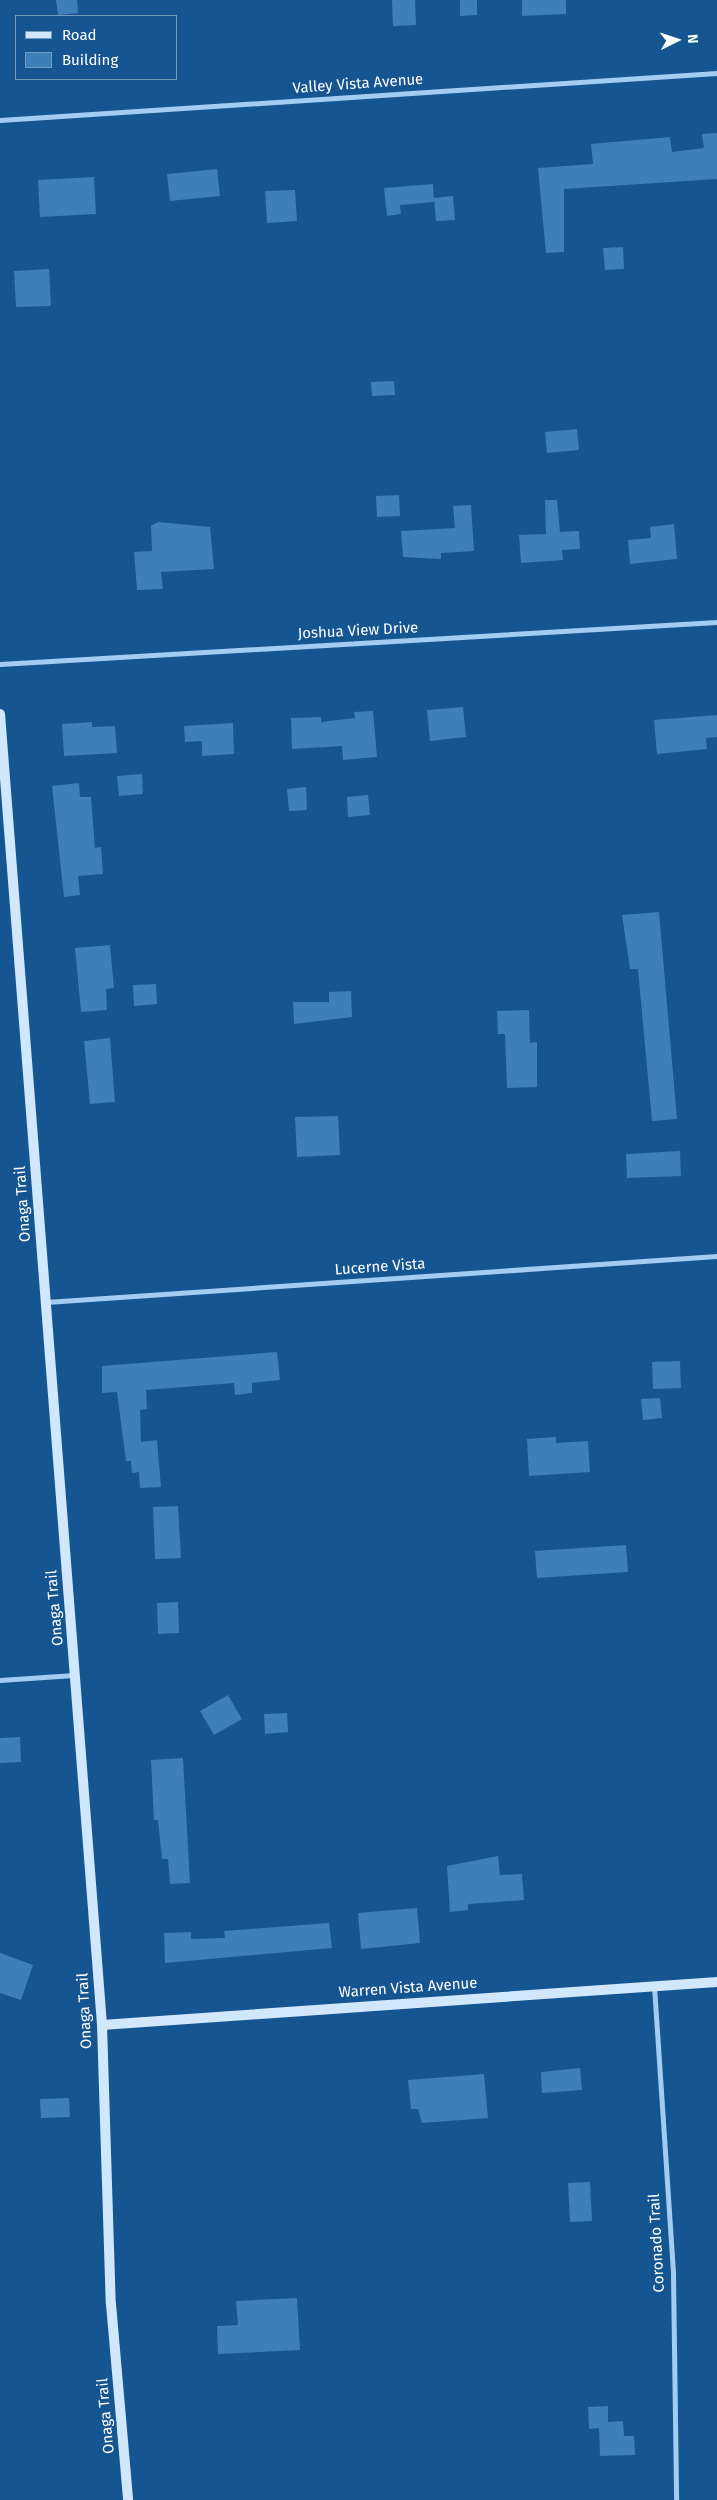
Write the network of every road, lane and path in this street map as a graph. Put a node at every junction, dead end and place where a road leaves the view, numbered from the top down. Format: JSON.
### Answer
{"nodes":[{"id":1,"x":717,"y":73,"type":"edge"},
{"id":2,"x":0,"y":120,"type":"edge"},
{"id":3,"x":717,"y":622,"type":"edge"},
{"id":4,"x":0,"y":664,"type":"edge"},
{"id":5,"x":0,"y":714,"type":"edge"},
{"id":6,"x":717,"y":1256,"type":"edge"},
{"id":7,"x":46,"y":1302,"type":"junction"},
{"id":8,"x":75,"y":1675,"type":"junction"},
{"id":9,"x":0,"y":1680,"type":"edge"},
{"id":10,"x":717,"y":1982,"type":"edge"},
{"id":11,"x":654,"y":1986,"type":"junction"},
{"id":12,"x":102,"y":2024,"type":"junction"},
{"id":13,"x":128,"y":2500,"type":"edge"},
{"id":14,"x":676,"y":2500,"type":"edge"}],
"edges":[{"from":1,"to":2,"type":"street","name":"Valley Vista Avenue"},
{"from":3,"to":4,"type":"street","name":"Joshua View Drive"},
{"from":5,"to":7,"type":"street","name":"Onaga Trail"},
{"from":6,"to":7,"type":"street","name":"Lucerne Vista"},
{"from":7,"to":8,"type":"street","name":"Onaga Trail"},
{"from":8,"to":9,"type":"street"},
{"from":8,"to":12,"type":"street","name":"Onaga Trail"},
{"from":10,"to":11,"type":"street","name":"Warren Vista Avenue"},
{"from":11,"to":12,"type":"street","name":"Warren Vista Avenue"},
{"from":11,"to":14,"type":"street","name":"Coronado Trail"},
{"from":12,"to":13,"type":"street","name":"Onaga Trail"}]}
